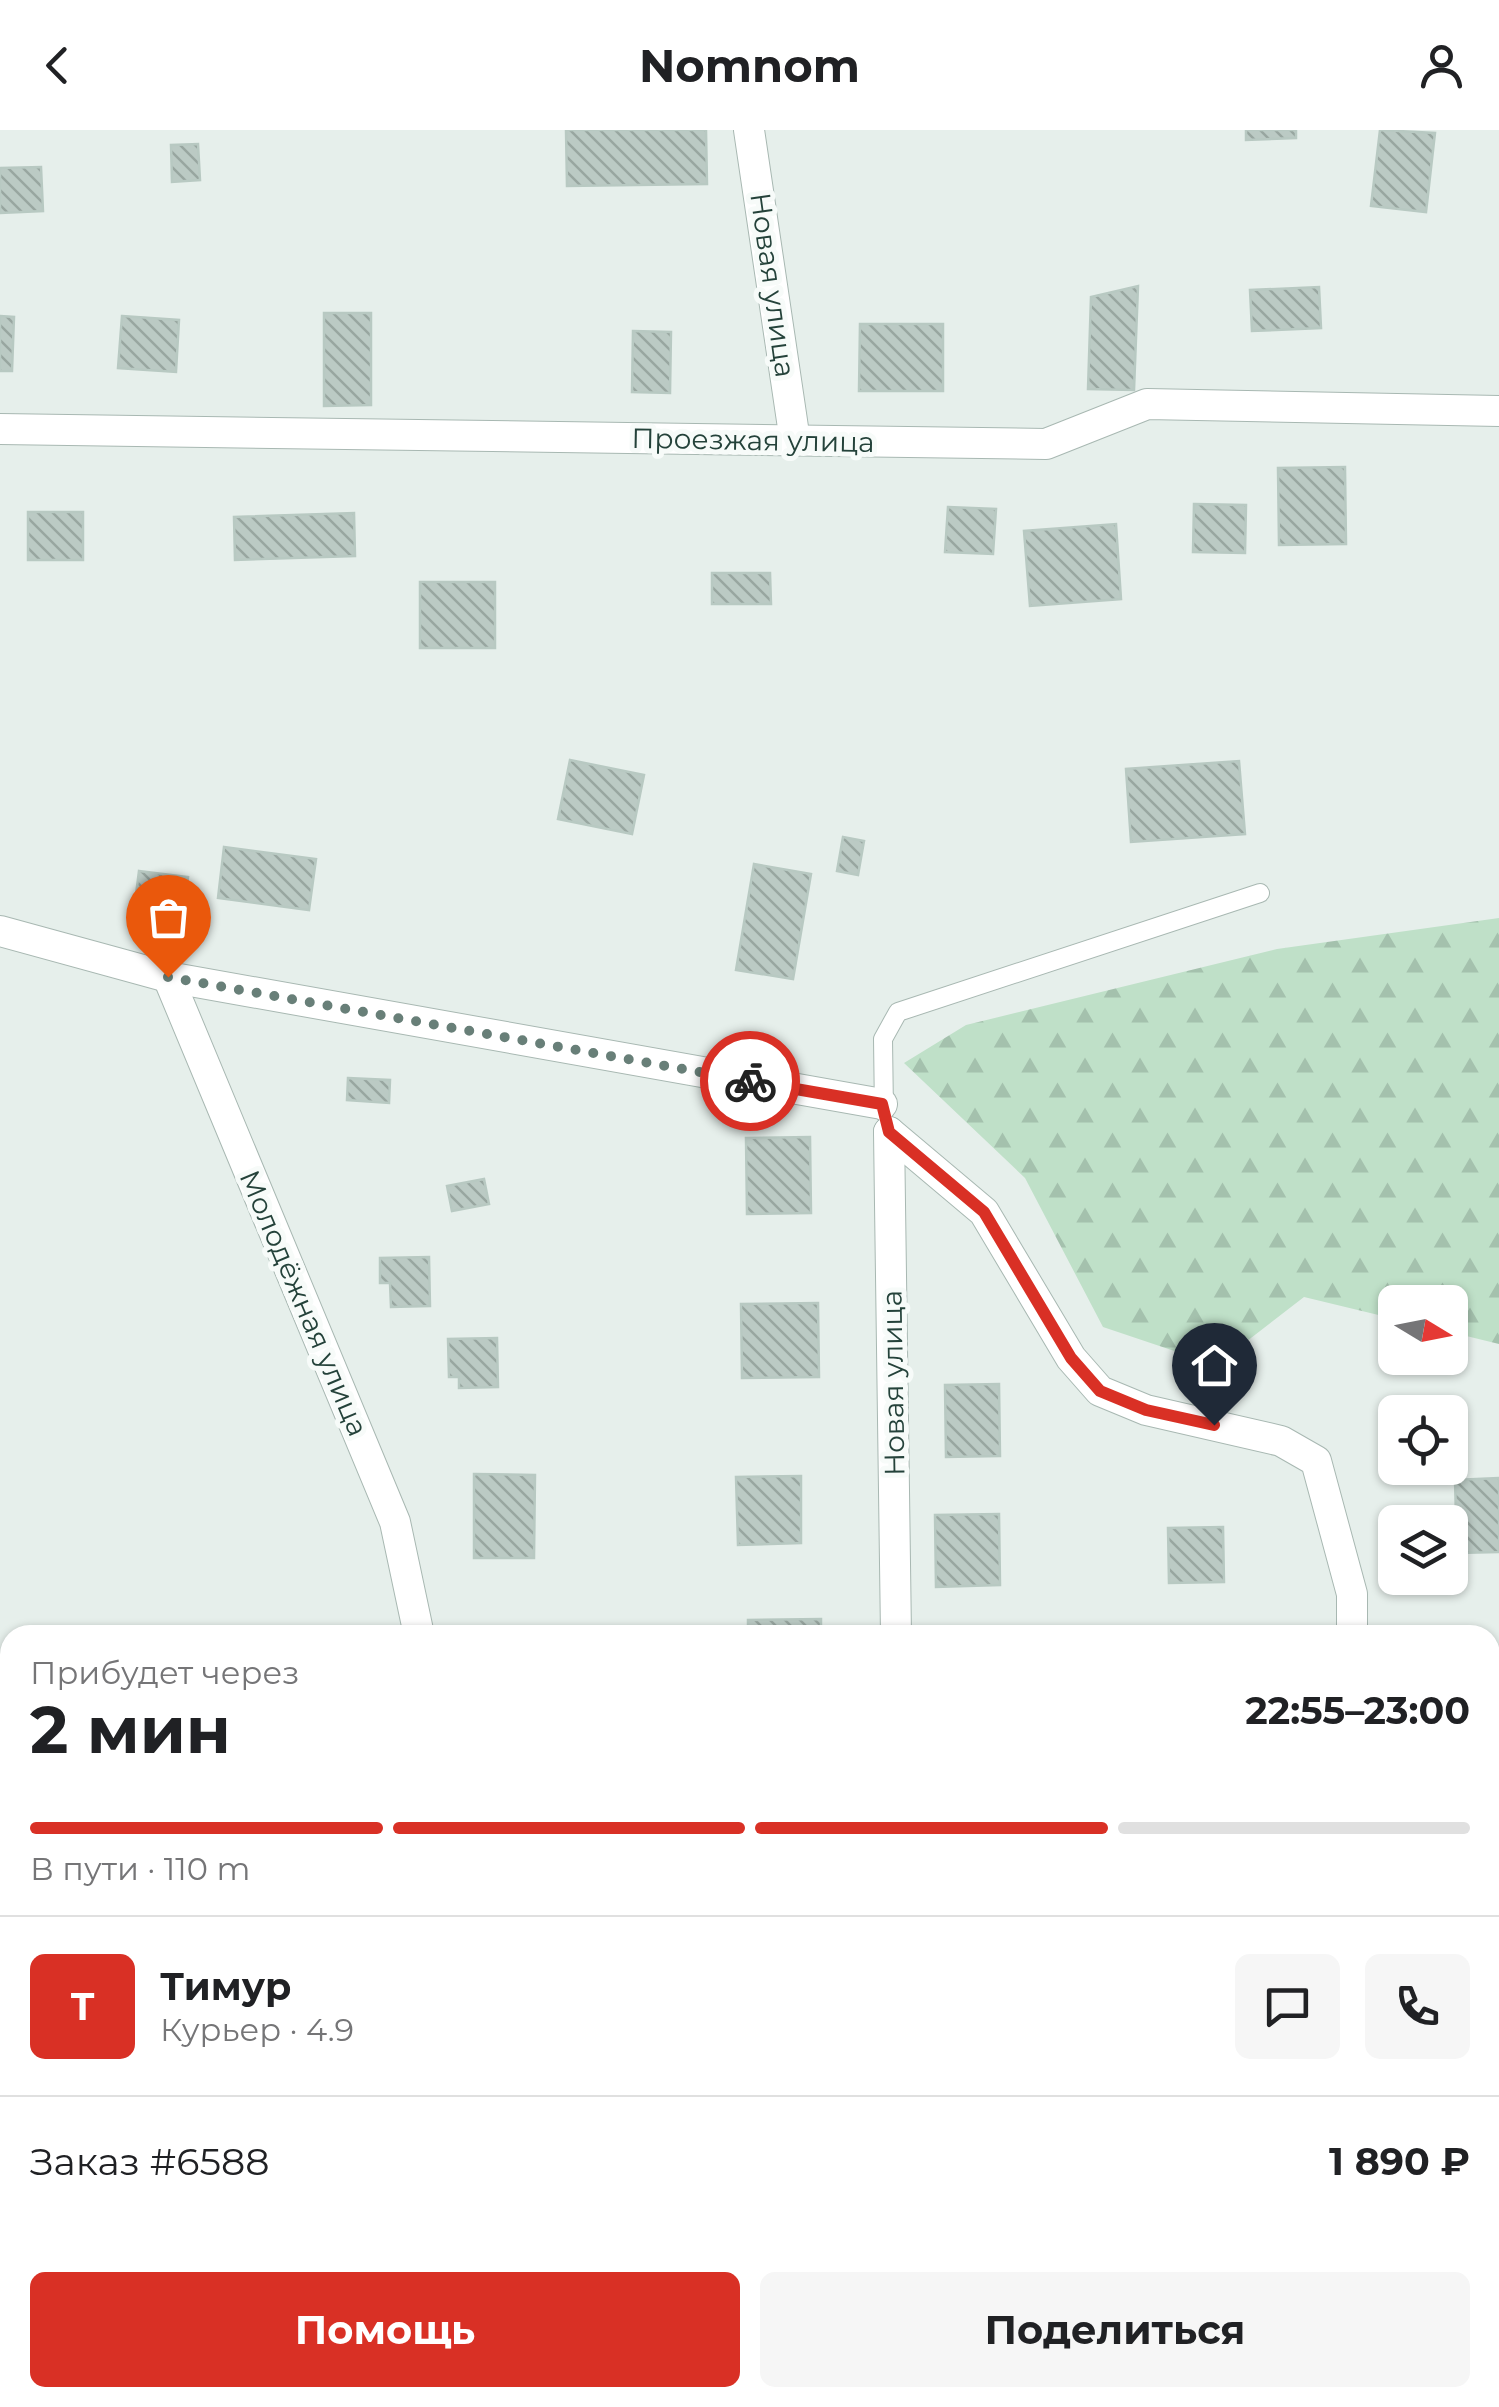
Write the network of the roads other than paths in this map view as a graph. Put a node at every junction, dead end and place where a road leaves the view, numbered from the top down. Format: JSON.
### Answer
{"nodes":[{"id":1,"x":749,"y":130,"type":"edge"},
{"id":2,"x":1499,"y":411,"type":"edge"},
{"id":3,"x":0,"y":429,"type":"edge"},
{"id":4,"x":795,"y":441,"type":"junction"},
{"id":5,"x":1260,"y":893,"type":"dead end"},
{"id":6,"x":0,"y":931,"type":"edge"},
{"id":7,"x":168,"y":977,"type":"junction"},
{"id":8,"x":885,"y":1118,"type":"junction"},
{"id":9,"x":417,"y":1625,"type":"edge"},
{"id":10,"x":896,"y":1625,"type":"edge"},
{"id":11,"x":1352,"y":1625,"type":"edge"}],
"edges":[{"from":1,"to":4,"type":"street","name":"Новая улица"},
{"from":2,"to":4,"type":"street","name":"Проезжая улица"},
{"from":3,"to":4,"type":"street","name":"Проезжая улица"},
{"from":5,"to":8,"type":"lane"},
{"from":6,"to":7,"type":"street"},
{"from":7,"to":8,"type":"street"},
{"from":7,"to":9,"type":"street","name":"Молодёжная улица"},
{"from":8,"to":10,"type":"street","name":"Новая улица"},
{"from":8,"to":11,"type":"street"}]}
